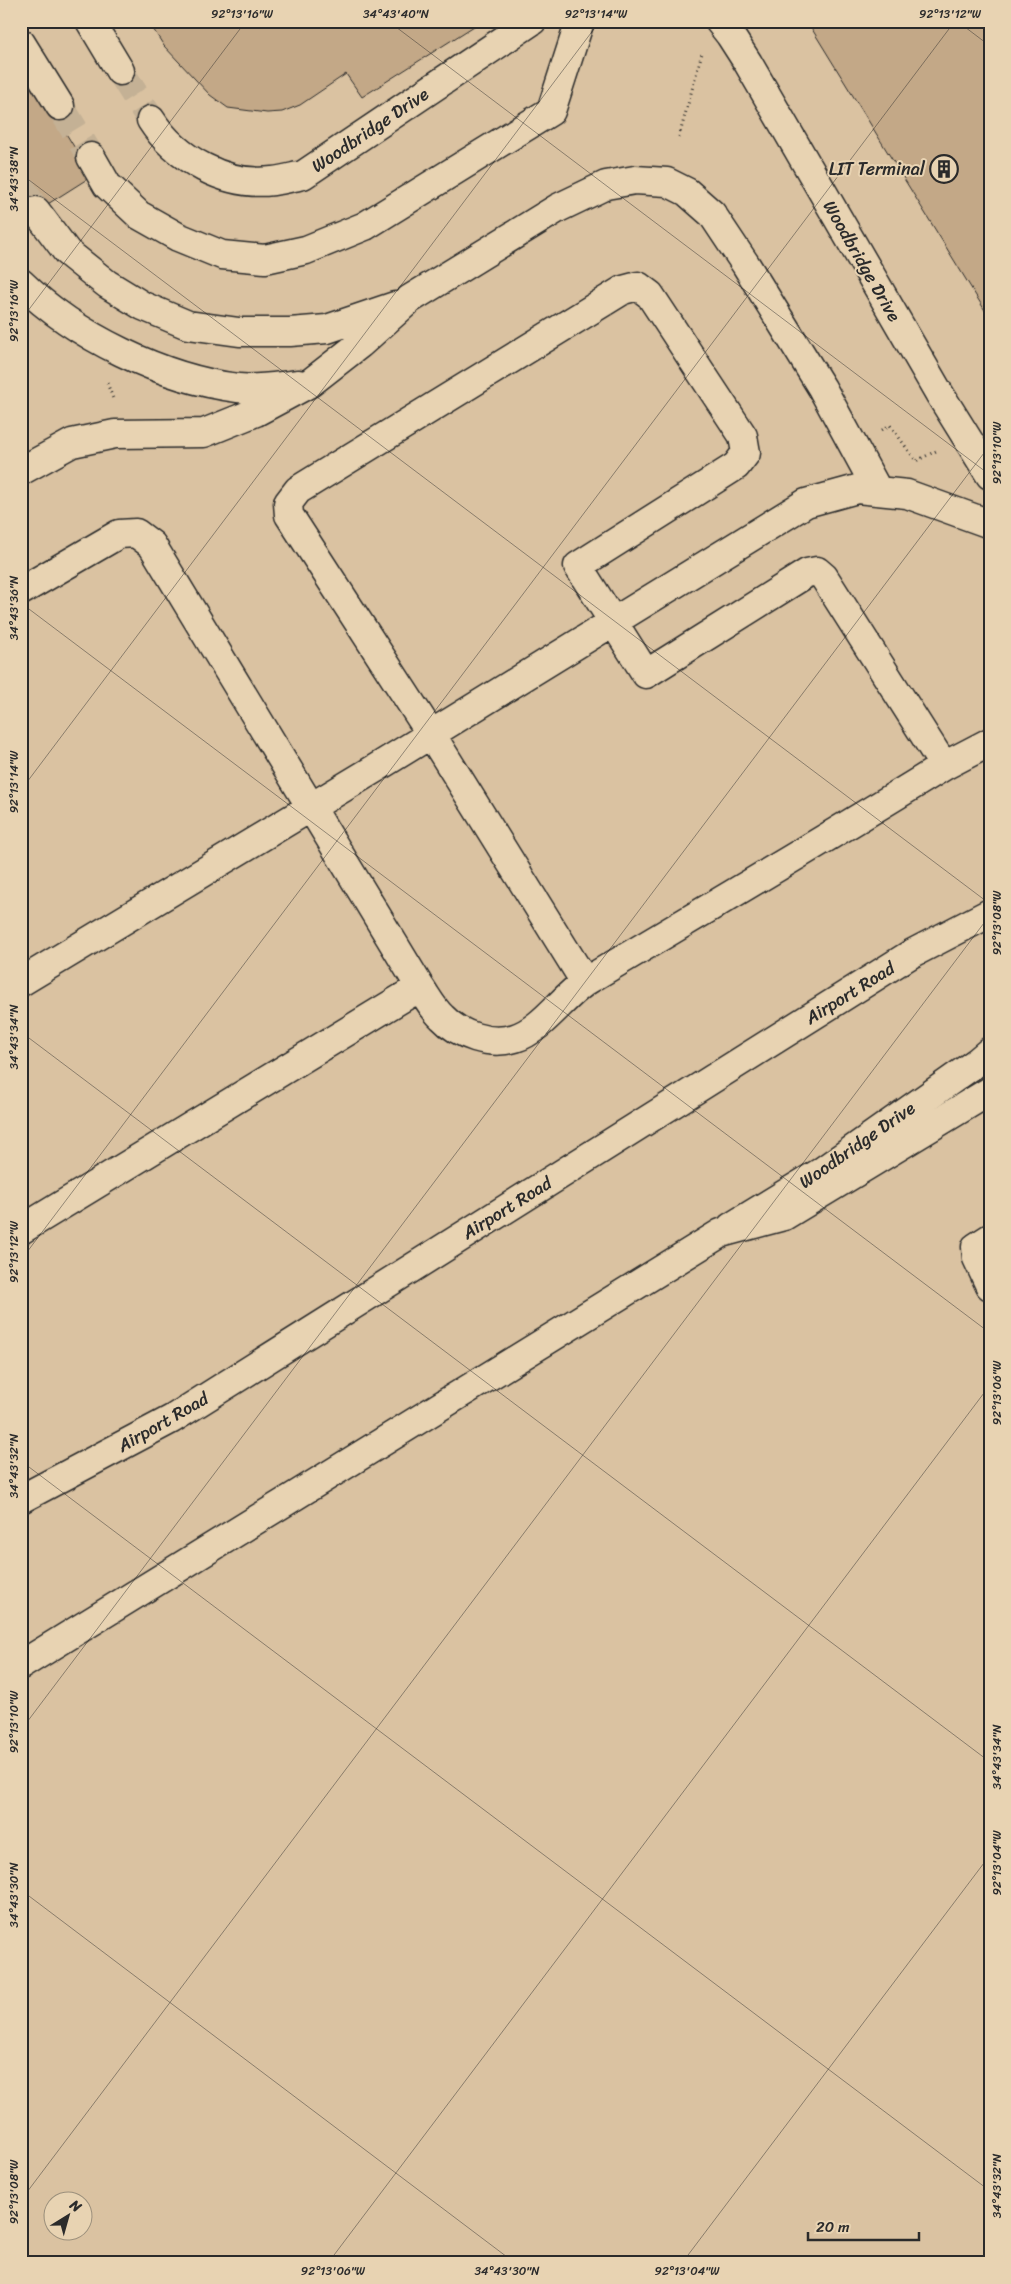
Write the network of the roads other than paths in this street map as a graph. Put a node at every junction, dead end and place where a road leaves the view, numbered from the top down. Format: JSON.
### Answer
{"nodes":[{"id":1,"x":90,"y":21,"type":"edge"},
{"id":2,"x":532,"y":21,"type":"edge"},
{"id":3,"x":580,"y":21,"type":"edge"},
{"id":4,"x":718,"y":21,"type":"edge"},
{"id":5,"x":21,"y":43,"type":"edge"},
{"id":6,"x":120,"y":71,"type":"tunnel mouth"},
{"id":7,"x":60,"y":106,"type":"tunnel mouth"},
{"id":8,"x":150,"y":120,"type":"tunnel mouth"},
{"id":9,"x":91,"y":157,"type":"tunnel mouth"},
{"id":10,"x":36,"y":211,"type":"tunnel mouth"},
{"id":11,"x":21,"y":284,"type":"edge"},
{"id":12,"x":403,"y":303,"type":"junction"},
{"id":13,"x":310,"y":384,"type":"junction"},
{"id":14,"x":21,"y":471,"type":"edge"},
{"id":15,"x":990,"y":475,"type":"edge"},
{"id":16,"x":878,"y":490,"type":"junction"},
{"id":17,"x":990,"y":524,"type":"edge"},
{"id":18,"x":21,"y":591,"type":"edge"},
{"id":19,"x":613,"y":622,"type":"junction"},
{"id":20,"x":431,"y":734,"type":"junction"},
{"id":21,"x":984,"y":745,"type":"edge"},
{"id":22,"x":944,"y":766,"type":"junction"},
{"id":23,"x":311,"y":807,"type":"junction"},
{"id":24,"x":990,"y":913,"type":"edge"},
{"id":25,"x":21,"y":982,"type":"edge"},
{"id":26,"x":585,"y":982,"type":"junction"},
{"id":27,"x":420,"y":987,"type":"junction"},
{"id":28,"x":990,"y":1051,"type":"edge"},
{"id":29,"x":990,"y":1091,"type":"edge"},
{"id":30,"x":21,"y":1230,"type":"edge"},
{"id":31,"x":721,"y":1233,"type":"junction"},
{"id":32,"x":990,"y":1238,"type":"edge"},
{"id":33,"x":990,"y":1286,"type":"edge"},
{"id":34,"x":21,"y":1499,"type":"edge"},
{"id":35,"x":21,"y":1665,"type":"edge"}],
"edges":[{"from":1,"to":6,"type":"main road"},
{"from":2,"to":8,"type":"main road","name":"Woodbridge Drive"},
{"from":3,"to":9,"type":"main road"},
{"from":4,"to":15,"type":"main road","name":"Woodbridge Drive"},
{"from":5,"to":7,"type":"main road"},
{"from":10,"to":12,"type":"main road"},
{"from":11,"to":13,"type":"main road"},
{"from":12,"to":13,"type":"main road"},
{"from":12,"to":16,"type":"main road"},
{"from":13,"to":14,"type":"main road"},
{"from":16,"to":17,"type":"main road"},
{"from":16,"to":19,"type":"main road"},
{"from":18,"to":23,"type":"main road"},
{"from":19,"to":20,"type":"main road"},
{"from":19,"to":20,"type":"main road"},
{"from":19,"to":22,"type":"main road"},
{"from":20,"to":23,"type":"main road"},
{"from":20,"to":26,"type":"main road"},
{"from":21,"to":22,"type":"main road"},
{"from":22,"to":26,"type":"main road"},
{"from":23,"to":25,"type":"main road"},
{"from":23,"to":27,"type":"main road"},
{"from":24,"to":34,"type":"main road","name":"Airport Road"},
{"from":26,"to":27,"type":"main road"},
{"from":27,"to":30,"type":"main road"},
{"from":28,"to":31,"type":"main road","name":"Woodbridge Drive"},
{"from":29,"to":31,"type":"main road"},
{"from":31,"to":35,"type":"main road"},
{"from":32,"to":33,"type":"main road"}]}
